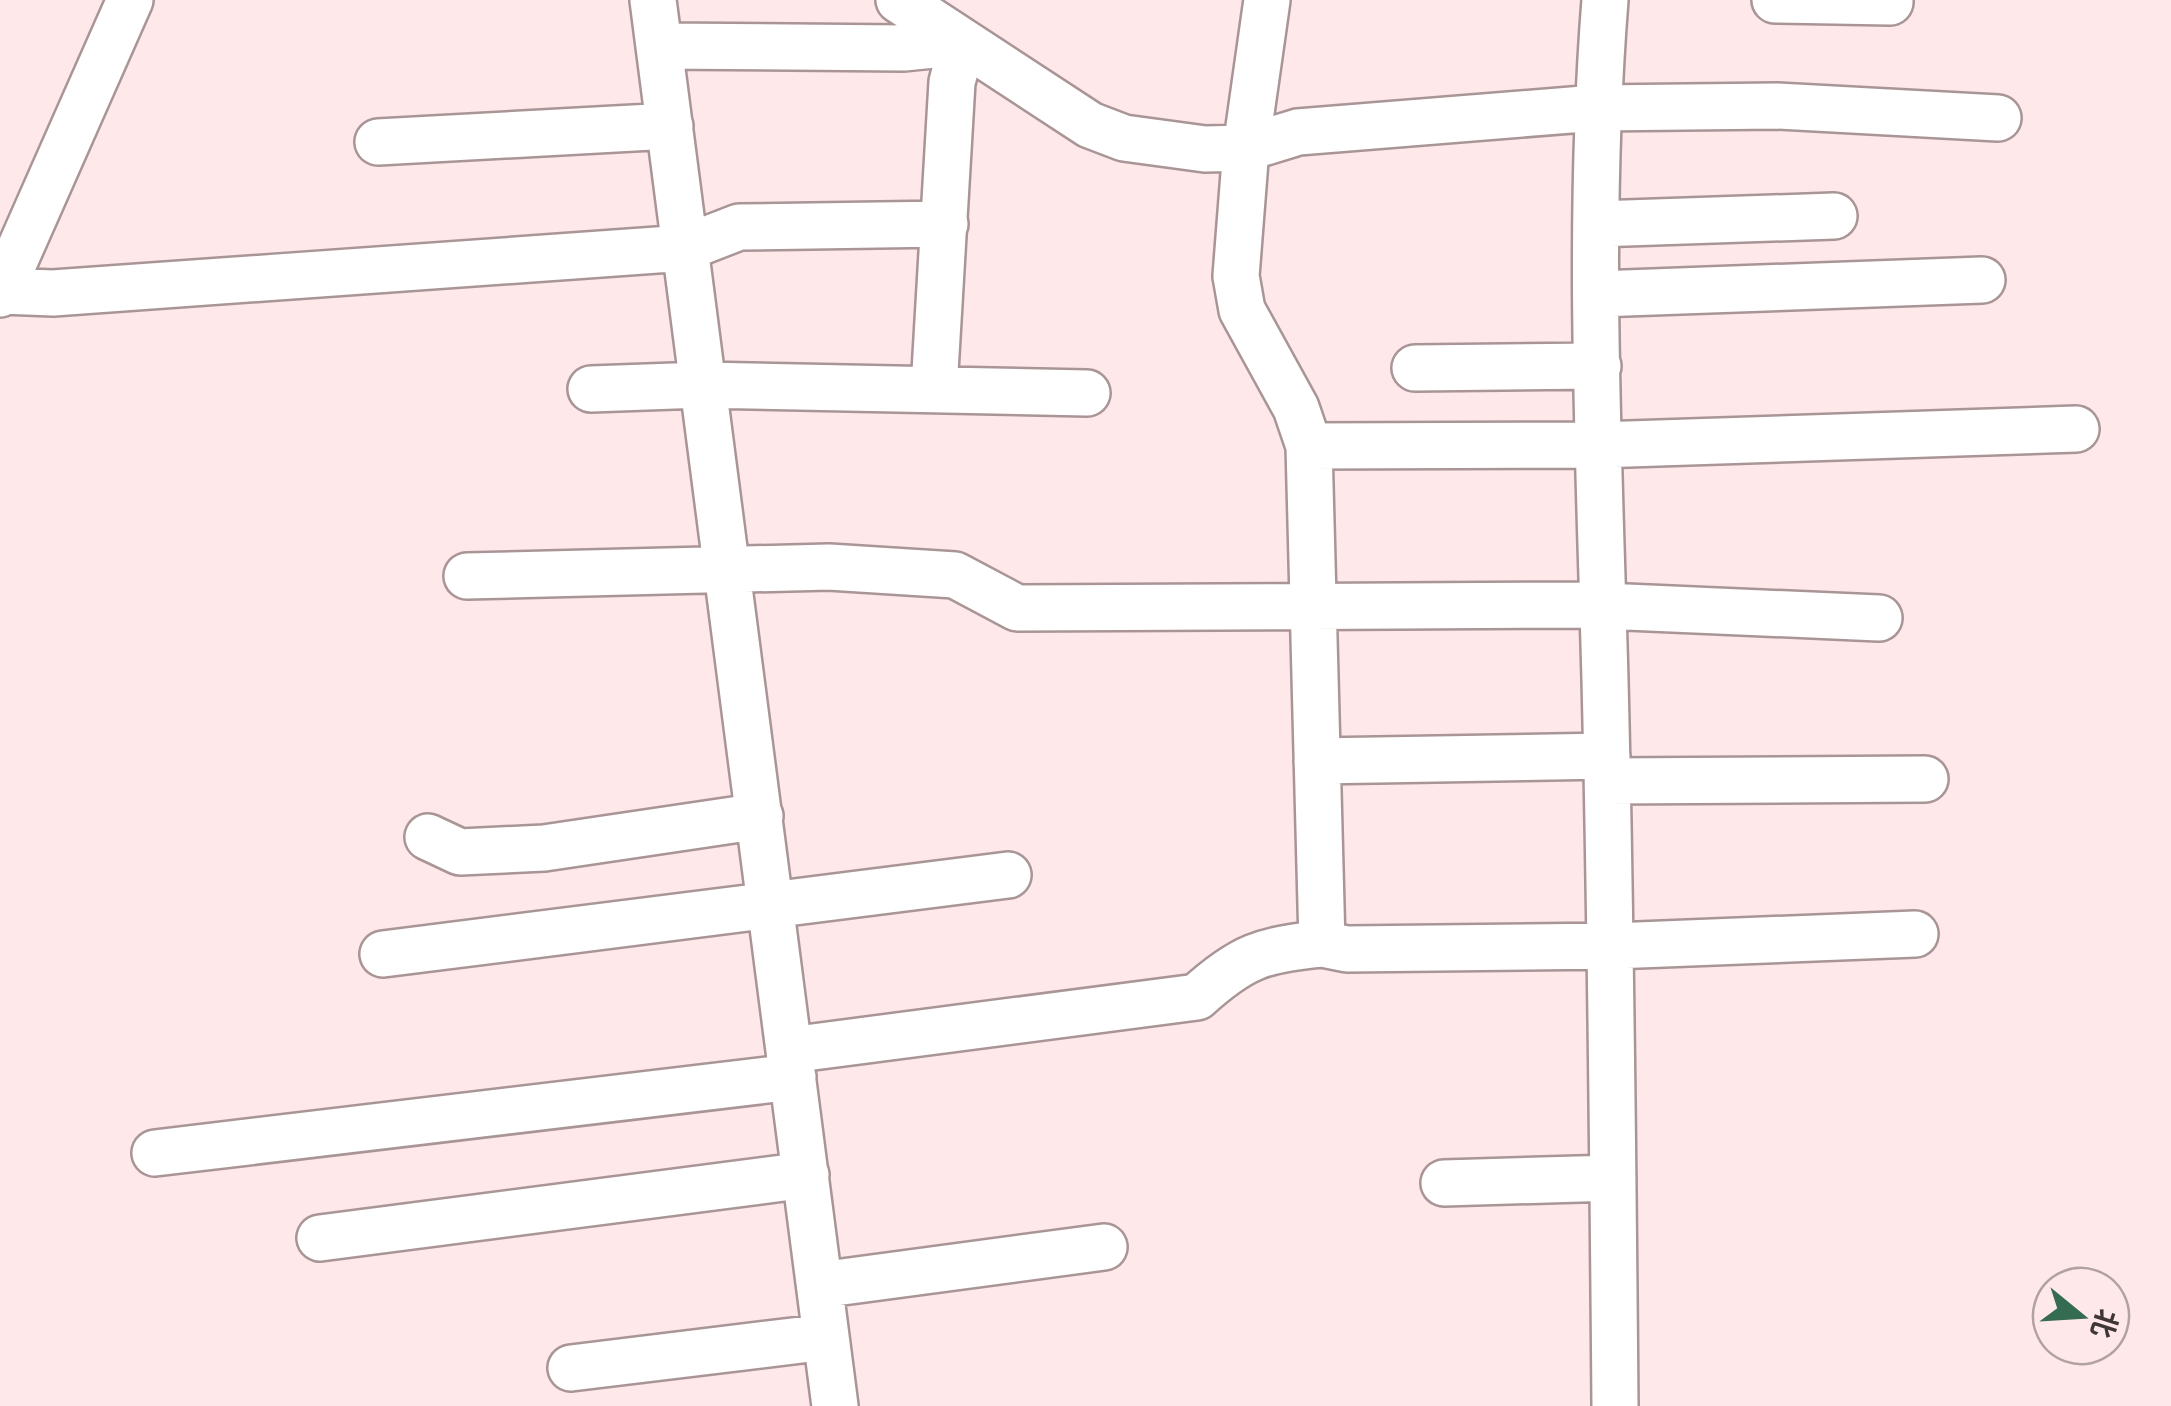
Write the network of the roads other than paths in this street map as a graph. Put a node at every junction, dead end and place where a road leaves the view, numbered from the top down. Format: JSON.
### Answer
{"nodes":[{"id":1,"x":130,"y":0,"type":"edge"},
{"id":2,"x":653,"y":0,"type":"edge"},
{"id":3,"x":899,"y":0,"type":"edge"},
{"id":4,"x":1266,"y":0,"type":"edge"},
{"id":5,"x":1605,"y":0,"type":"edge"},
{"id":6,"x":1776,"y":0,"type":"edge"},
{"id":7,"x":1890,"y":2,"type":"edge"},
{"id":8,"x":963,"y":42,"type":"junction"},
{"id":9,"x":659,"y":46,"type":"junction"},
{"id":10,"x":1596,"y":108,"type":"junction"},
{"id":11,"x":1998,"y":118,"type":"dead end"},
{"id":12,"x":670,"y":126,"type":"junction"},
{"id":13,"x":378,"y":142,"type":"dead end"},
{"id":14,"x":1246,"y":148,"type":"junction"},
{"id":15,"x":1834,"y":216,"type":"dead end"},
{"id":16,"x":945,"y":224,"type":"junction"},
{"id":17,"x":1597,"y":224,"type":"junction"},
{"id":18,"x":684,"y":248,"type":"junction"},
{"id":19,"x":1982,"y":280,"type":"dead end"},
{"id":20,"x":1,"y":293,"type":"edge"},
{"id":21,"x":1598,"y":294,"type":"junction"},
{"id":22,"x":1598,"y":366,"type":"junction"},
{"id":23,"x":1415,"y":368,"type":"dead end"},
{"id":24,"x":702,"y":385,"type":"junction"},
{"id":25,"x":591,"y":389,"type":"dead end"},
{"id":26,"x":934,"y":389,"type":"junction"},
{"id":27,"x":1087,"y":393,"type":"dead end"},
{"id":28,"x":2076,"y":429,"type":"dead end"},
{"id":29,"x":1309,"y":446,"type":"junction"},
{"id":30,"x":1598,"y":446,"type":"junction"},
{"id":31,"x":726,"y":568,"type":"junction"},
{"id":32,"x":467,"y":576,"type":"dead end"},
{"id":33,"x":1316,"y":606,"type":"junction"},
{"id":34,"x":1603,"y":609,"type":"junction"},
{"id":35,"x":1879,"y":618,"type":"dead end"},
{"id":36,"x":1317,"y":760,"type":"junction"},
{"id":37,"x":1607,"y":768,"type":"junction"},
{"id":38,"x":1925,"y":779,"type":"dead end"},
{"id":39,"x":760,"y":816,"type":"junction"},
{"id":40,"x":428,"y":836,"type":"dead end"},
{"id":41,"x":1008,"y":875,"type":"dead end"},
{"id":42,"x":772,"y":905,"type":"junction"},
{"id":43,"x":1915,"y":934,"type":"dead end"},
{"id":44,"x":1322,"y":944,"type":"junction"},
{"id":45,"x":1612,"y":946,"type":"junction"},
{"id":46,"x":383,"y":954,"type":"dead end"},
{"id":47,"x":792,"y":1064,"type":"junction"},
{"id":48,"x":155,"y":1153,"type":"dead end"},
{"id":49,"x":806,"y":1175,"type":"junction"},
{"id":50,"x":1613,"y":1178,"type":"junction"},
{"id":51,"x":1444,"y":1184,"type":"dead end"},
{"id":52,"x":320,"y":1238,"type":"dead end"},
{"id":53,"x":1104,"y":1246,"type":"dead end"},
{"id":54,"x":820,"y":1284,"type":"junction"},
{"id":55,"x":826,"y":1337,"type":"junction"},
{"id":56,"x":570,"y":1368,"type":"dead end"},
{"id":57,"x":835,"y":1406,"type":"edge"},
{"id":58,"x":1615,"y":1406,"type":"edge"}],
"edges":[{"from":1,"to":20,"type":"street"},
{"from":2,"to":9,"type":"street"},
{"from":3,"to":8,"type":"street"},
{"from":4,"to":14,"type":"street"},
{"from":5,"to":10,"type":"street"},
{"from":6,"to":7,"type":"street"},
{"from":8,"to":9,"type":"street"},
{"from":8,"to":14,"type":"street"},
{"from":8,"to":16,"type":"street"},
{"from":9,"to":12,"type":"street"},
{"from":10,"to":11,"type":"street"},
{"from":10,"to":14,"type":"street"},
{"from":10,"to":17,"type":"street"},
{"from":12,"to":13,"type":"street"},
{"from":12,"to":18,"type":"street"},
{"from":14,"to":29,"type":"street"},
{"from":15,"to":17,"type":"street"},
{"from":16,"to":18,"type":"street"},
{"from":16,"to":26,"type":"street"},
{"from":17,"to":21,"type":"street"},
{"from":18,"to":20,"type":"street"},
{"from":18,"to":24,"type":"street"},
{"from":19,"to":21,"type":"street"},
{"from":21,"to":22,"type":"street"},
{"from":22,"to":23,"type":"street"},
{"from":22,"to":30,"type":"street"},
{"from":24,"to":25,"type":"street"},
{"from":24,"to":26,"type":"street"},
{"from":24,"to":31,"type":"street"},
{"from":26,"to":27,"type":"street"},
{"from":28,"to":30,"type":"street"},
{"from":29,"to":30,"type":"street"},
{"from":29,"to":33,"type":"street"},
{"from":30,"to":34,"type":"street"},
{"from":31,"to":32,"type":"street"},
{"from":31,"to":33,"type":"street"},
{"from":31,"to":39,"type":"street"},
{"from":33,"to":34,"type":"street"},
{"from":33,"to":36,"type":"street"},
{"from":34,"to":35,"type":"street"},
{"from":34,"to":37,"type":"street"},
{"from":36,"to":37,"type":"street"},
{"from":36,"to":44,"type":"street"},
{"from":37,"to":38,"type":"street"},
{"from":37,"to":45,"type":"street"},
{"from":39,"to":40,"type":"street"},
{"from":39,"to":42,"type":"street"},
{"from":41,"to":42,"type":"street"},
{"from":42,"to":46,"type":"street"},
{"from":42,"to":47,"type":"street"},
{"from":43,"to":45,"type":"street"},
{"from":44,"to":45,"type":"street"},
{"from":44,"to":47,"type":"street"},
{"from":45,"to":50,"type":"street"},
{"from":47,"to":48,"type":"street"},
{"from":47,"to":49,"type":"street"},
{"from":49,"to":52,"type":"street"},
{"from":49,"to":54,"type":"street"},
{"from":50,"to":51,"type":"street"},
{"from":50,"to":58,"type":"street"},
{"from":53,"to":54,"type":"street"},
{"from":54,"to":55,"type":"street"},
{"from":55,"to":56,"type":"street"},
{"from":55,"to":57,"type":"street"}]}
